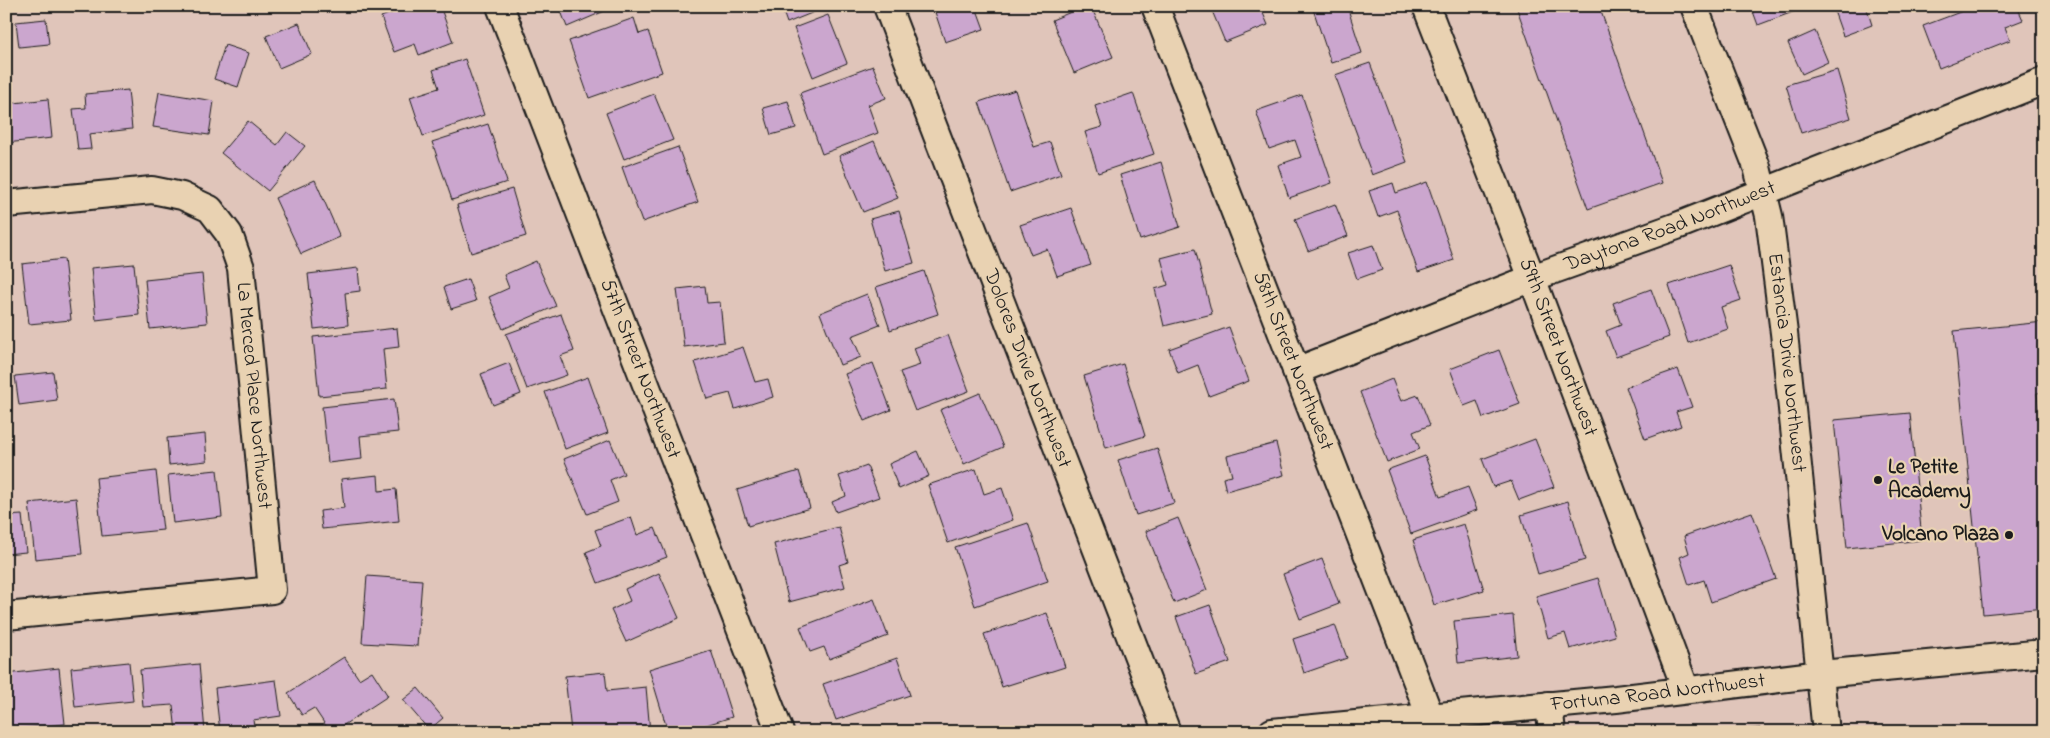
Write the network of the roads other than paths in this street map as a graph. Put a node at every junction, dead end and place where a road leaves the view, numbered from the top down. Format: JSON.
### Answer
{"nodes":[{"id":1,"x":500,"y":6,"type":"edge"},
{"id":2,"x":887,"y":6,"type":"edge"},
{"id":3,"x":1155,"y":6,"type":"edge"},
{"id":4,"x":1426,"y":6,"type":"edge"},
{"id":5,"x":1694,"y":6,"type":"edge"},
{"id":6,"x":2044,"y":81,"type":"edge"},
{"id":7,"x":1763,"y":192,"type":"junction"},
{"id":8,"x":6,"y":204,"type":"edge"},
{"id":9,"x":1532,"y":278,"type":"junction"},
{"id":10,"x":1296,"y":371,"type":"junction"},
{"id":11,"x":6,"y":616,"type":"edge"},
{"id":12,"x":2044,"y":653,"type":"edge"},
{"id":13,"x":1821,"y":674,"type":"junction"},
{"id":14,"x":1686,"y":690,"type":"junction"},
{"id":15,"x":1549,"y":705,"type":"junction"},
{"id":16,"x":1430,"y":716,"type":"junction"},
{"id":17,"x":1311,"y":730,"type":"edge"},
{"id":18,"x":780,"y":732,"type":"edge"},
{"id":19,"x":1167,"y":732,"type":"edge"},
{"id":20,"x":1272,"y":732,"type":"edge"},
{"id":21,"x":1552,"y":732,"type":"edge"},
{"id":22,"x":1826,"y":732,"type":"edge"}],
"edges":[{"from":1,"to":18,"type":"street","name":"57th Street Northwest"},
{"from":2,"to":19,"type":"street","name":"Dolores Drive Northwest"},
{"from":3,"to":10,"type":"street","name":"58th Street Northwest"},
{"from":4,"to":9,"type":"street","name":"59th Street Northwest"},
{"from":5,"to":7,"type":"street","name":"Estancia Drive Northwest"},
{"from":6,"to":7,"type":"street","name":"Daytona Road Northwest"},
{"from":7,"to":9,"type":"street","name":"Daytona Road Northwest"},
{"from":7,"to":13,"type":"street","name":"Estancia Drive Northwest"},
{"from":8,"to":11,"type":"street","name":"La Merced Place Northwest"},
{"from":9,"to":10,"type":"street","name":"Daytona Road Northwest"},
{"from":9,"to":14,"type":"street","name":"59th Street Northwest"},
{"from":10,"to":16,"type":"street","name":"58th Street Northwest"},
{"from":12,"to":13,"type":"street","name":"Fortuna Road Northwest"},
{"from":13,"to":14,"type":"street","name":"Fortuna Road Northwest"},
{"from":13,"to":22,"type":"street","name":"Estancia Drive Northwest"},
{"from":14,"to":15,"type":"street","name":"Fortuna Road Northwest"},
{"from":15,"to":16,"type":"street","name":"Fortuna Road Northwest"},
{"from":15,"to":21,"type":"street"},
{"from":16,"to":17,"type":"street","name":"Fortuna Road Northwest"},
{"from":17,"to":20,"type":"street","name":"Fortuna Road Northwest"}]}
